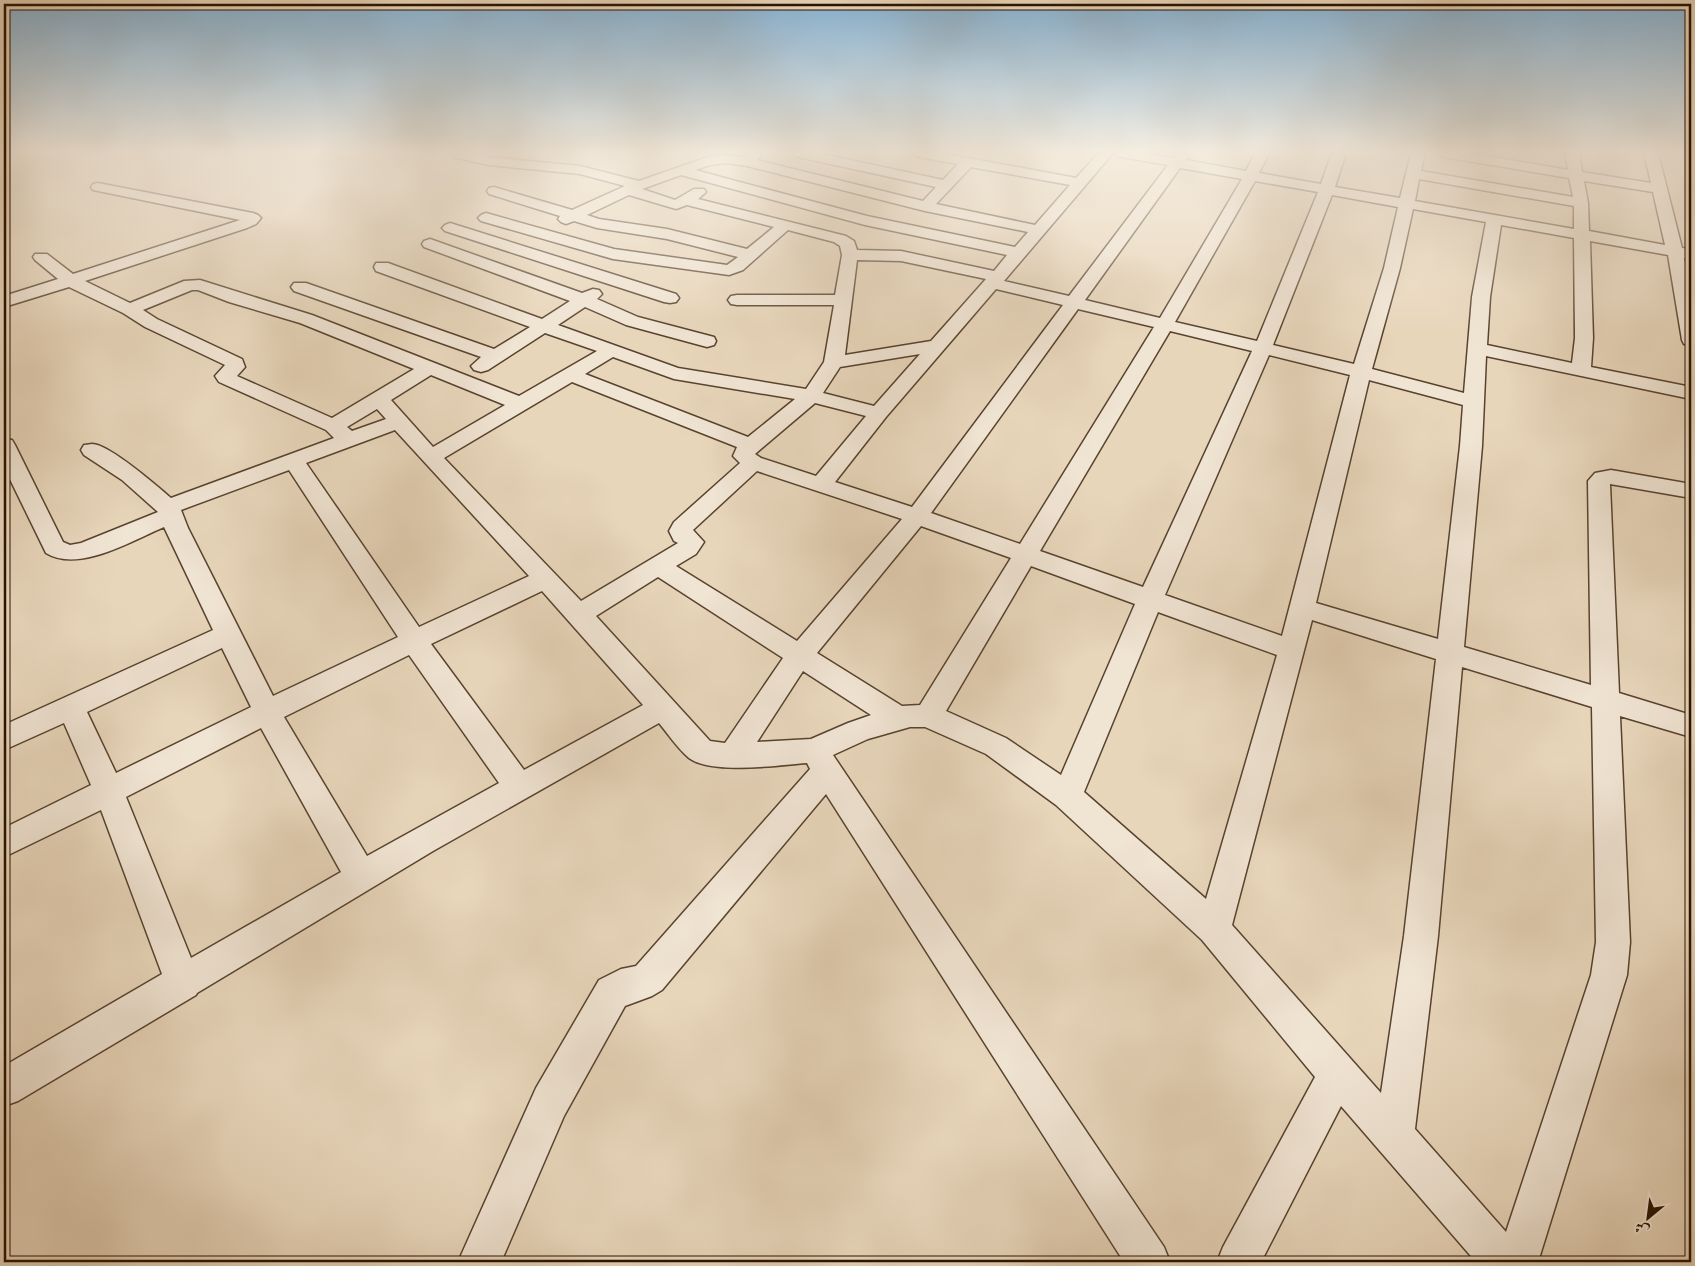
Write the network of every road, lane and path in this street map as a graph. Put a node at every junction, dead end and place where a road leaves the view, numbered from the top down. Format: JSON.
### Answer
{"nodes":[{"id":1,"x":223,"y":212,"type":"edge"},
{"id":2,"x":564,"y":212,"type":"edge"},
{"id":3,"x":581,"y":212,"type":"edge"},
{"id":4,"x":662,"y":212,"type":"edge"},
{"id":5,"x":708,"y":212,"type":"edge"},
{"id":6,"x":733,"y":212,"type":"edge"},
{"id":7,"x":836,"y":212,"type":"edge"},
{"id":8,"x":875,"y":212,"type":"edge"},
{"id":9,"x":950,"y":212,"type":"edge"},
{"id":10,"x":1055,"y":212,"type":"edge"},
{"id":11,"x":1142,"y":212,"type":"edge"},
{"id":12,"x":1230,"y":212,"type":"edge"},
{"id":13,"x":1319,"y":212,"type":"edge"},
{"id":14,"x":1406,"y":212,"type":"edge"},
{"id":15,"x":1457,"y":212,"type":"edge"},
{"id":16,"x":1581,"y":212,"type":"edge"},
{"id":17,"x":1665,"y":212,"type":"edge"},
{"id":18,"x":574,"y":215,"type":"junction"},
{"id":19,"x":700,"y":216,"type":"dead end"},
{"id":20,"x":486,"y":218,"type":"dead end"},
{"id":21,"x":1494,"y":219,"type":"junction"},
{"id":22,"x":866,"y":220,"type":"junction"},
{"id":23,"x":613,"y":225,"type":"junction"},
{"id":24,"x":684,"y":225,"type":"dead end"},
{"id":25,"x":785,"y":225,"type":"junction"},
{"id":26,"x":450,"y":228,"type":"dead end"},
{"id":27,"x":632,"y":228,"type":"junction"},
{"id":28,"x":1039,"y":230,"type":"junction"},
{"id":29,"x":536,"y":232,"type":"junction"},
{"id":30,"x":667,"y":234,"type":"junction"},
{"id":31,"x":1581,"y":235,"type":"junction"},
{"id":32,"x":840,"y":239,"type":"junction"},
{"id":33,"x":430,"y":244,"type":"dead end"},
{"id":34,"x":582,"y":246,"type":"junction"},
{"id":35,"x":1675,"y":251,"type":"junction"},
{"id":36,"x":1019,"y":252,"type":"junction"},
{"id":37,"x":1691,"y":254,"type":"edge"},
{"id":38,"x":750,"y":255,"type":"junction"},
{"id":39,"x":850,"y":255,"type":"junction"},
{"id":40,"x":41,"y":257,"type":"dead end"},
{"id":41,"x":382,"y":267,"type":"dead end"},
{"id":42,"x":506,"y":272,"type":"junction"},
{"id":43,"x":612,"y":280,"type":"junction"},
{"id":44,"x":995,"y":280,"type":"junction"},
{"id":45,"x":71,"y":281,"type":"junction"},
{"id":46,"x":300,"y":287,"type":"dead end"},
{"id":47,"x":461,"y":295,"type":"junction"},
{"id":48,"x":670,"y":298,"type":"dead end"},
{"id":49,"x":584,"y":300,"type":"junction"},
{"id":50,"x":737,"y":300,"type":"dead end"},
{"id":51,"x":843,"y":300,"type":"junction"},
{"id":52,"x":4,"y":302,"type":"edge"},
{"id":53,"x":1072,"y":304,"type":"junction"},
{"id":54,"x":129,"y":309,"type":"junction"},
{"id":55,"x":1165,"y":325,"type":"junction"},
{"id":56,"x":541,"y":326,"type":"junction"},
{"id":57,"x":1691,"y":340,"type":"edge"},
{"id":58,"x":707,"y":341,"type":"dead end"},
{"id":59,"x":937,"y":346,"type":"junction"},
{"id":60,"x":1263,"y":349,"type":"junction"},
{"id":61,"x":1477,"y":349,"type":"junction"},
{"id":62,"x":611,"y":351,"type":"junction"},
{"id":63,"x":495,"y":356,"type":"junction"},
{"id":64,"x":834,"y":362,"type":"junction"},
{"id":65,"x":429,"y":368,"type":"junction"},
{"id":66,"x":1581,"y":371,"type":"junction"},
{"id":67,"x":1361,"y":372,"type":"junction"},
{"id":68,"x":570,"y":375,"type":"junction"},
{"id":69,"x":461,"y":379,"type":"junction"},
{"id":70,"x":1691,"y":393,"type":"edge"},
{"id":71,"x":811,"y":396,"type":"junction"},
{"id":72,"x":379,"y":399,"type":"junction"},
{"id":73,"x":1473,"y":402,"type":"junction"},
{"id":74,"x":520,"y":404,"type":"junction"},
{"id":75,"x":879,"y":413,"type":"junction"},
{"id":76,"x":399,"y":421,"type":"junction"},
{"id":77,"x":341,"y":433,"type":"junction"},
{"id":78,"x":4,"y":445,"type":"edge"},
{"id":79,"x":92,"y":450,"type":"dead end"},
{"id":80,"x":752,"y":454,"type":"junction"},
{"id":81,"x":431,"y":457,"type":"junction"},
{"id":82,"x":294,"y":462,"type":"junction"},
{"id":83,"x":821,"y":485,"type":"junction"},
{"id":84,"x":1691,"y":491,"type":"edge"},
{"id":85,"x":169,"y":511,"type":"junction"},
{"id":86,"x":917,"y":516,"type":"junction"},
{"id":87,"x":1026,"y":555,"type":"junction"},
{"id":88,"x":658,"y":566,"type":"junction"},
{"id":89,"x":545,"y":579,"type":"junction"},
{"id":90,"x":1149,"y":600,"type":"junction"},
{"id":91,"x":1302,"y":608,"type":"junction"},
{"id":92,"x":579,"y":614,"type":"junction"},
{"id":93,"x":228,"y":634,"type":"junction"},
{"id":94,"x":414,"y":641,"type":"junction"},
{"id":95,"x":1292,"y":650,"type":"junction"},
{"id":96,"x":1450,"y":651,"type":"junction"},
{"id":97,"x":800,"y":655,"type":"junction"},
{"id":98,"x":1606,"y":699,"type":"junction"},
{"id":99,"x":71,"y":707,"type":"junction"},
{"id":100,"x":663,"y":707,"type":"junction"},
{"id":101,"x":267,"y":712,"type":"junction"},
{"id":102,"x":928,"y":716,"type":"junction"},
{"id":103,"x":898,"y":718,"type":"junction"},
{"id":104,"x":1691,"y":726,"type":"edge"},
{"id":105,"x":4,"y":738,"type":"edge"},
{"id":106,"x":732,"y":756,"type":"junction"},
{"id":107,"x":821,"y":761,"type":"junction"},
{"id":108,"x":519,"y":787,"type":"junction"},
{"id":109,"x":109,"y":791,"type":"junction"},
{"id":110,"x":1067,"y":796,"type":"junction"},
{"id":111,"x":4,"y":842,"type":"edge"},
{"id":112,"x":361,"y":878,"type":"junction"},
{"id":113,"x":1214,"y":929,"type":"junction"},
{"id":114,"x":183,"y":983,"type":"junction"},
{"id":115,"x":1337,"y":1074,"type":"junction"},
{"id":116,"x":4,"y":1087,"type":"edge"},
{"id":117,"x":1394,"y":1136,"type":"junction"},
{"id":118,"x":479,"y":1262,"type":"edge"},
{"id":119,"x":1149,"y":1262,"type":"edge"},
{"id":120,"x":1238,"y":1262,"type":"edge"},
{"id":121,"x":1504,"y":1262,"type":"edge"},
{"id":122,"x":1517,"y":1262,"type":"edge"}],
"edges":[{"from":1,"to":45,"type":"street"},
{"from":2,"to":18,"type":"street"},
{"from":3,"to":18,"type":"street"},
{"from":4,"to":27,"type":"street"},
{"from":5,"to":19,"type":"street"},
{"from":6,"to":25,"type":"street"},
{"from":7,"to":22,"type":"street"},
{"from":8,"to":22,"type":"street"},
{"from":9,"to":28,"type":"street"},
{"from":10,"to":28,"type":"street"},
{"from":11,"to":53,"type":"street"},
{"from":12,"to":55,"type":"street"},
{"from":13,"to":60,"type":"street"},
{"from":14,"to":67,"type":"street"},
{"from":15,"to":21,"type":"street"},
{"from":16,"to":31,"type":"street"},
{"from":17,"to":35,"type":"street"},
{"from":18,"to":23,"type":"street"},
{"from":18,"to":29,"type":"street"},
{"from":20,"to":29,"type":"street"},
{"from":21,"to":31,"type":"street"},
{"from":21,"to":61,"type":"street"},
{"from":22,"to":32,"type":"street"},
{"from":22,"to":36,"type":"street"},
{"from":23,"to":27,"type":"street"},
{"from":23,"to":34,"type":"street"},
{"from":24,"to":30,"type":"street"},
{"from":25,"to":32,"type":"street"},
{"from":25,"to":38,"type":"street"},
{"from":26,"to":43,"type":"street"},
{"from":27,"to":30,"type":"street"},
{"from":28,"to":36,"type":"street"},
{"from":29,"to":34,"type":"street"},
{"from":30,"to":38,"type":"street"},
{"from":31,"to":35,"type":"street"},
{"from":31,"to":66,"type":"street"},
{"from":32,"to":39,"type":"street"},
{"from":33,"to":42,"type":"street"},
{"from":34,"to":38,"type":"street"},
{"from":35,"to":37,"type":"street"},
{"from":35,"to":57,"type":"street"},
{"from":36,"to":44,"type":"street"},
{"from":39,"to":44,"type":"street"},
{"from":39,"to":51,"type":"street"},
{"from":40,"to":45,"type":"street"},
{"from":41,"to":47,"type":"street"},
{"from":42,"to":47,"type":"street"},
{"from":42,"to":49,"type":"street"},
{"from":43,"to":48,"type":"street"},
{"from":43,"to":49,"type":"street"},
{"from":44,"to":53,"type":"street"},
{"from":44,"to":59,"type":"street"},
{"from":45,"to":52,"type":"street"},
{"from":45,"to":54,"type":"street"},
{"from":46,"to":63,"type":"street"},
{"from":47,"to":56,"type":"street"},
{"from":49,"to":56,"type":"street"},
{"from":49,"to":58,"type":"street"},
{"from":50,"to":51,"type":"street"},
{"from":51,"to":64,"type":"street"},
{"from":53,"to":55,"type":"street"},
{"from":53,"to":86,"type":"street"},
{"from":54,"to":65,"type":"street"},
{"from":54,"to":77,"type":"street"},
{"from":55,"to":60,"type":"street"},
{"from":55,"to":87,"type":"street"},
{"from":56,"to":62,"type":"street"},
{"from":56,"to":63,"type":"street"},
{"from":59,"to":64,"type":"street"},
{"from":59,"to":75,"type":"street"},
{"from":60,"to":67,"type":"street"},
{"from":60,"to":90,"type":"street"},
{"from":61,"to":66,"type":"street"},
{"from":61,"to":73,"type":"street"},
{"from":62,"to":68,"type":"street"},
{"from":62,"to":71,"type":"street"},
{"from":63,"to":69,"type":"street"},
{"from":64,"to":71,"type":"street"},
{"from":65,"to":69,"type":"street"},
{"from":65,"to":72,"type":"street"},
{"from":66,"to":70,"type":"street"},
{"from":67,"to":73,"type":"street"},
{"from":67,"to":91,"type":"street"},
{"from":68,"to":74,"type":"street"},
{"from":68,"to":80,"type":"street"},
{"from":69,"to":74,"type":"street"},
{"from":71,"to":75,"type":"street"},
{"from":71,"to":80,"type":"street"},
{"from":72,"to":76,"type":"street"},
{"from":72,"to":77,"type":"street"},
{"from":73,"to":96,"type":"street"},
{"from":74,"to":81,"type":"street"},
{"from":75,"to":83,"type":"street"},
{"from":76,"to":77,"type":"street"},
{"from":76,"to":81,"type":"street"},
{"from":77,"to":82,"type":"street"},
{"from":78,"to":85,"type":"street"},
{"from":79,"to":85,"type":"street"},
{"from":80,"to":83,"type":"street"},
{"from":80,"to":88,"type":"street"},
{"from":81,"to":89,"type":"street"},
{"from":82,"to":85,"type":"street"},
{"from":82,"to":94,"type":"street"},
{"from":83,"to":86,"type":"street"},
{"from":84,"to":98,"type":"street"},
{"from":85,"to":93,"type":"street"},
{"from":86,"to":87,"type":"street"},
{"from":86,"to":97,"type":"street"},
{"from":87,"to":90,"type":"street"},
{"from":87,"to":102,"type":"street"},
{"from":88,"to":92,"type":"street"},
{"from":88,"to":97,"type":"street"},
{"from":89,"to":92,"type":"street"},
{"from":89,"to":94,"type":"street"},
{"from":90,"to":95,"type":"street"},
{"from":90,"to":110,"type":"street"},
{"from":91,"to":95,"type":"street"},
{"from":91,"to":96,"type":"street"},
{"from":92,"to":100,"type":"street"},
{"from":93,"to":99,"type":"street"},
{"from":93,"to":101,"type":"street"},
{"from":94,"to":101,"type":"street"},
{"from":94,"to":108,"type":"street"},
{"from":95,"to":113,"type":"street"},
{"from":96,"to":98,"type":"street"},
{"from":96,"to":117,"type":"street"},
{"from":97,"to":103,"type":"street"},
{"from":97,"to":106,"type":"street"},
{"from":98,"to":104,"type":"street"},
{"from":98,"to":122,"type":"street"},
{"from":99,"to":105,"type":"street"},
{"from":99,"to":109,"type":"street"},
{"from":100,"to":106,"type":"street"},
{"from":100,"to":108,"type":"street"},
{"from":101,"to":109,"type":"street"},
{"from":101,"to":112,"type":"street"},
{"from":102,"to":103,"type":"street"},
{"from":102,"to":110,"type":"street"},
{"from":103,"to":107,"type":"street"},
{"from":106,"to":107,"type":"street"},
{"from":107,"to":118,"type":"street"},
{"from":107,"to":119,"type":"street"},
{"from":108,"to":112,"type":"street"},
{"from":109,"to":111,"type":"street"},
{"from":109,"to":114,"type":"street"},
{"from":110,"to":113,"type":"street"},
{"from":112,"to":114,"type":"street"},
{"from":113,"to":115,"type":"street"},
{"from":114,"to":116,"type":"street"},
{"from":115,"to":117,"type":"street"},
{"from":115,"to":120,"type":"street"},
{"from":117,"to":121,"type":"street"}]}
